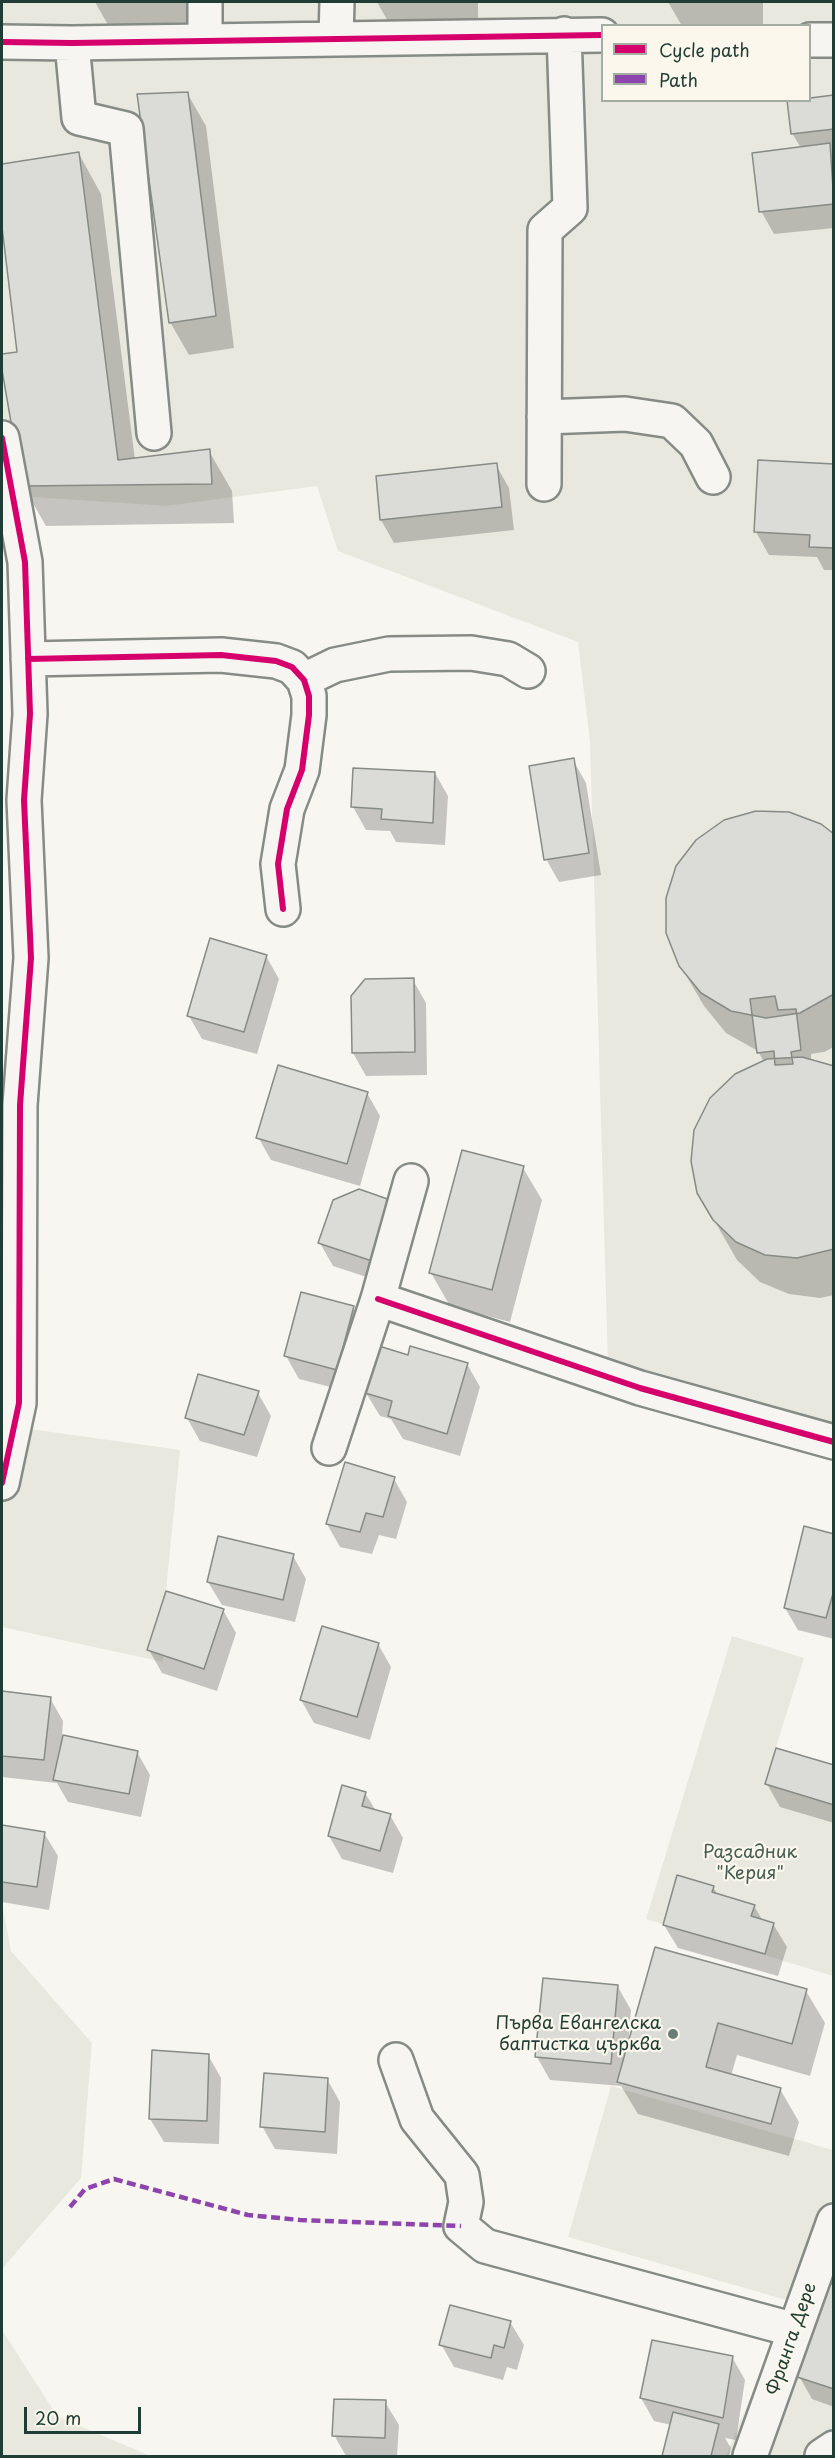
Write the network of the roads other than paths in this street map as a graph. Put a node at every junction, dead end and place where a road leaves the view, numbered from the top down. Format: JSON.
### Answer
{"nodes":[{"id":1,"x":205,"y":2,"type":"edge"},
{"id":2,"x":337,"y":2,"type":"edge"},
{"id":3,"x":564,"y":34,"type":"junction"},
{"id":4,"x":601,"y":35,"type":"edge"},
{"id":5,"x":336,"y":39,"type":"junction"},
{"id":6,"x":205,"y":40,"type":"junction"},
{"id":7,"x":811,"y":40,"type":"edge"},
{"id":8,"x":834,"y":40,"type":"edge"},
{"id":9,"x":2,"y":42,"type":"edge"},
{"id":10,"x":72,"y":43,"type":"junction"},
{"id":11,"x":544,"y":417,"type":"junction"},
{"id":12,"x":154,"y":432,"type":"dead end"},
{"id":13,"x":2,"y":438,"type":"edge"},
{"id":14,"x":713,"y":477,"type":"dead end"},
{"id":15,"x":544,"y":484,"type":"dead end"},
{"id":16,"x":28,"y":658,"type":"junction"},
{"id":17,"x":528,"y":671,"type":"dead end"},
{"id":18,"x":304,"y":680,"type":"junction"},
{"id":19,"x":283,"y":909,"type":"dead end"},
{"id":20,"x":411,"y":1181,"type":"dead end"},
{"id":21,"x":378,"y":1299,"type":"junction"},
{"id":22,"x":834,"y":1442,"type":"edge"},
{"id":23,"x":329,"y":1448,"type":"dead end"},
{"id":24,"x":2,"y":1484,"type":"edge"},
{"id":25,"x":396,"y":2060,"type":"dead end"},
{"id":26,"x":834,"y":2221,"type":"edge"},
{"id":27,"x":795,"y":2330,"type":"junction"},
{"id":28,"x":834,"y":2448,"type":"edge"},
{"id":29,"x":750,"y":2457,"type":"edge"},
{"id":30,"x":822,"y":2457,"type":"edge"}],
"edges":[{"from":1,"to":6,"type":"street"},
{"from":2,"to":5,"type":"street"},
{"from":3,"to":4,"type":"street"},
{"from":3,"to":5,"type":"street"},
{"from":3,"to":11,"type":"street"},
{"from":5,"to":6,"type":"street"},
{"from":6,"to":10,"type":"street"},
{"from":7,"to":8,"type":"street"},
{"from":9,"to":10,"type":"street"},
{"from":10,"to":12,"type":"street"},
{"from":11,"to":14,"type":"street"},
{"from":11,"to":15,"type":"street"},
{"from":13,"to":16,"type":"street"},
{"from":16,"to":18,"type":"street"},
{"from":16,"to":24,"type":"street"},
{"from":17,"to":18,"type":"street"},
{"from":18,"to":19,"type":"street"},
{"from":20,"to":21,"type":"street"},
{"from":21,"to":22,"type":"street"},
{"from":21,"to":23,"type":"street"},
{"from":25,"to":27,"type":"street"},
{"from":26,"to":27,"type":"street","name":"Франга Дере"},
{"from":27,"to":29,"type":"street","name":"Франга Дере"},
{"from":28,"to":30,"type":"street"}]}
